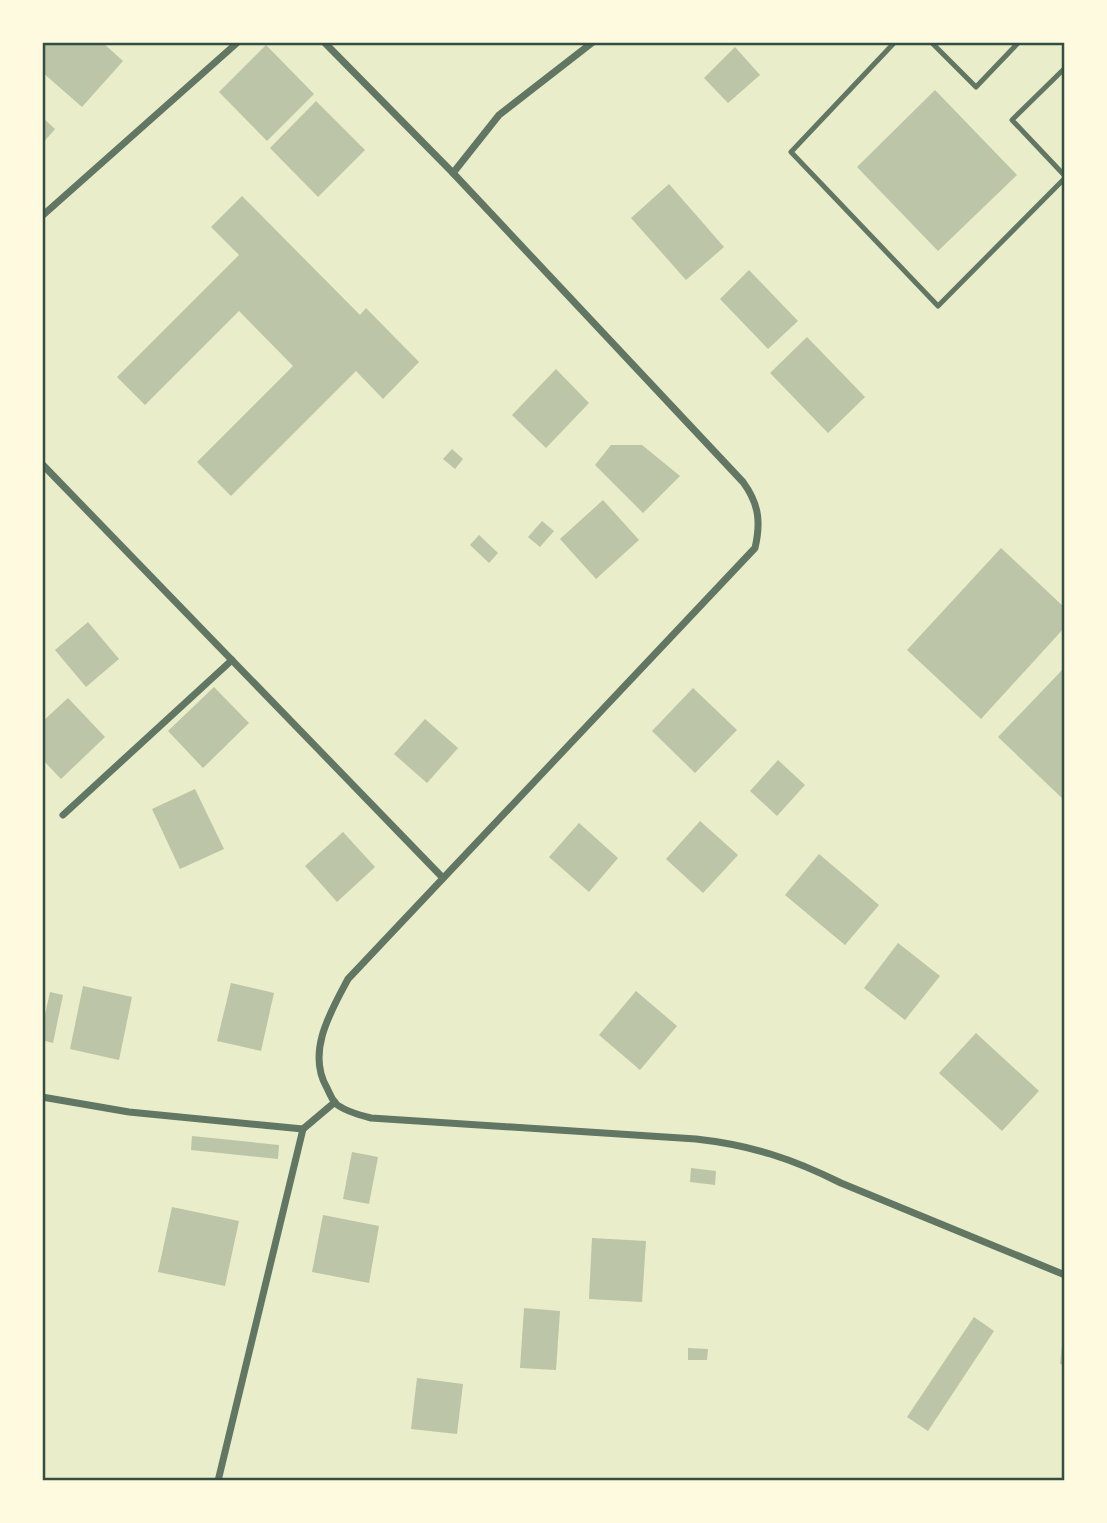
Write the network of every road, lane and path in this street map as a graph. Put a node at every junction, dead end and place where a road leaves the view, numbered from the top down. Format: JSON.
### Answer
{"nodes":[{"id":1,"x":238,"y":42,"type":"edge"},
{"id":2,"x":324,"y":42,"type":"edge"},
{"id":3,"x":593,"y":42,"type":"edge"},
{"id":4,"x":895,"y":42,"type":"edge"},
{"id":5,"x":931,"y":42,"type":"edge"},
{"id":6,"x":1019,"y":42,"type":"edge"},
{"id":7,"x":1065,"y":68,"type":"edge"},
{"id":8,"x":453,"y":173,"type":"junction"},
{"id":9,"x":1065,"y":177,"type":"edge"},
{"id":10,"x":42,"y":216,"type":"edge"},
{"id":11,"x":42,"y":464,"type":"edge"},
{"id":12,"x":232,"y":660,"type":"junction"},
{"id":13,"x":63,"y":815,"type":"dead end"},
{"id":14,"x":443,"y":878,"type":"junction"},
{"id":15,"x":42,"y":1097,"type":"edge"},
{"id":16,"x":335,"y":1102,"type":"junction"},
{"id":17,"x":303,"y":1129,"type":"junction"},
{"id":18,"x":1065,"y":1275,"type":"edge"},
{"id":19,"x":218,"y":1481,"type":"edge"}],
"edges":[{"from":1,"to":10,"type":"street"},
{"from":2,"to":8,"type":"street"},
{"from":3,"to":8,"type":"street"},
{"from":4,"to":9,"type":"lane"},
{"from":5,"to":6,"type":"lane"},
{"from":7,"to":9,"type":"lane"},
{"from":8,"to":14,"type":"street"},
{"from":11,"to":12,"type":"street"},
{"from":12,"to":13,"type":"street"},
{"from":12,"to":14,"type":"street"},
{"from":14,"to":16,"type":"street"},
{"from":15,"to":17,"type":"street"},
{"from":16,"to":17,"type":"street"},
{"from":16,"to":18,"type":"street"},
{"from":17,"to":19,"type":"street"}]}
